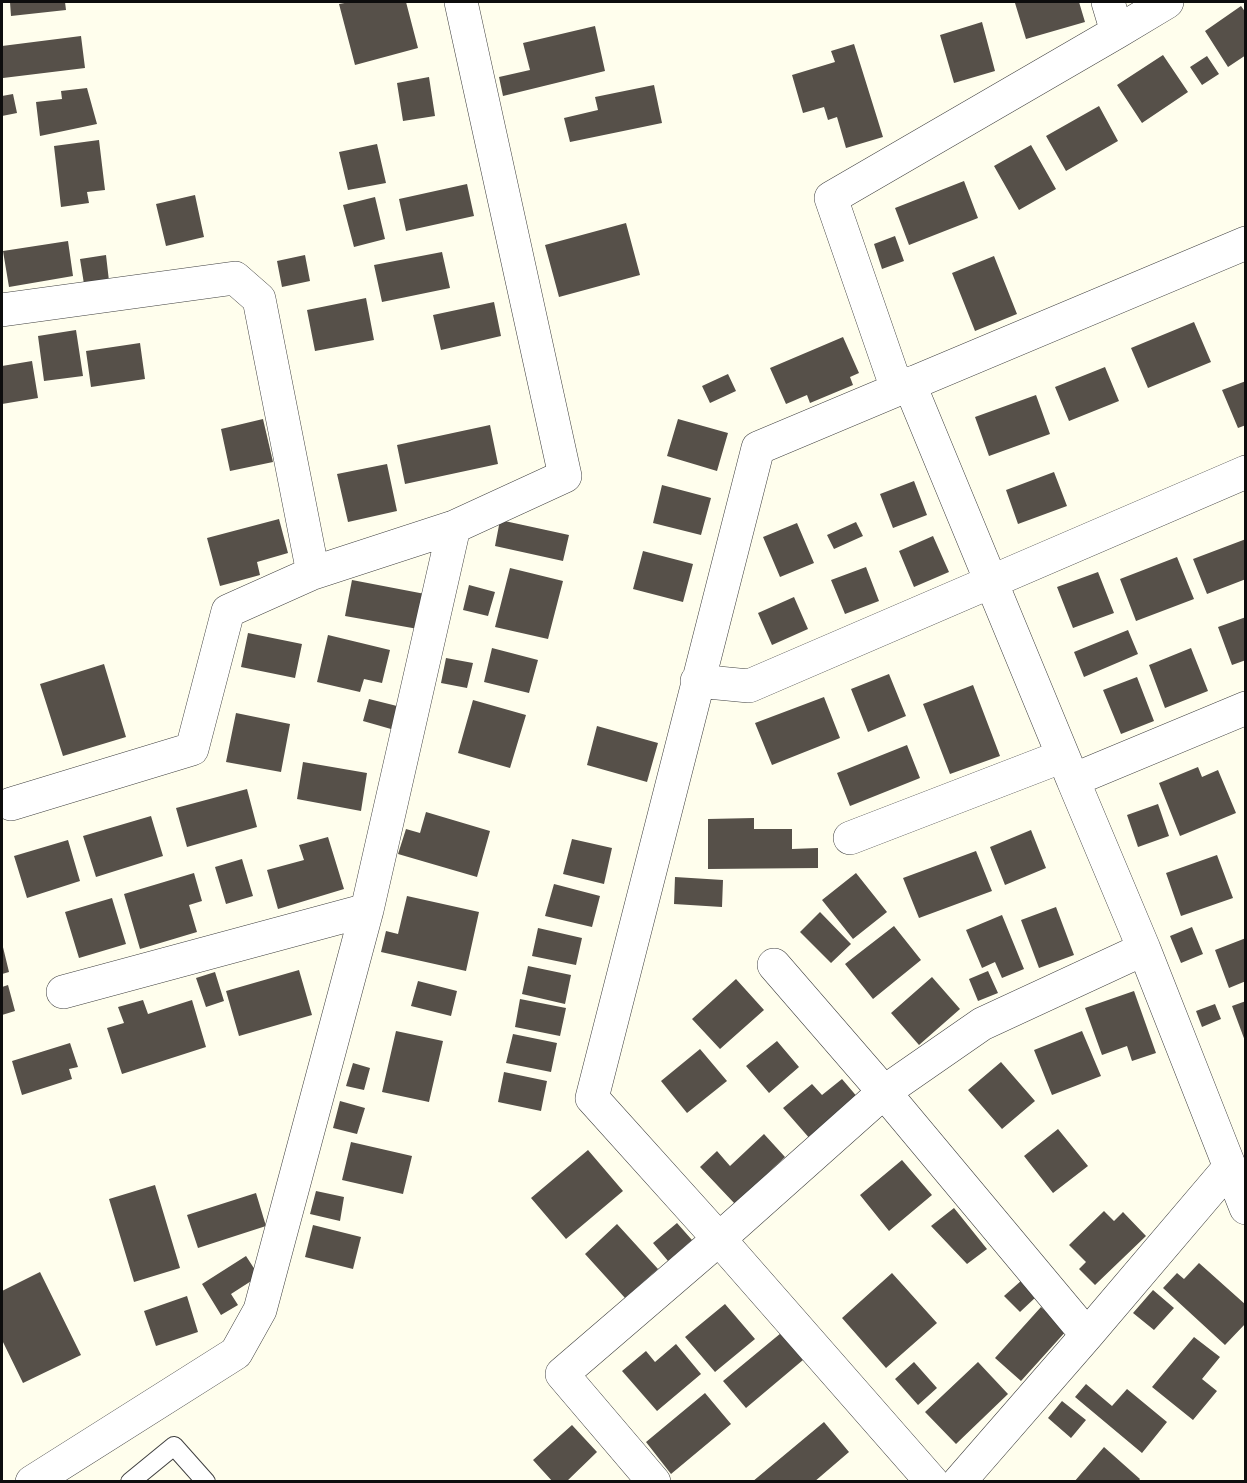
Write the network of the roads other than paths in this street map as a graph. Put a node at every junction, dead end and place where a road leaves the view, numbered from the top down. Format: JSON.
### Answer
{"nodes":[{"id":1,"x":462,"y":2,"type":"edge"},
{"id":2,"x":1108,"y":2,"type":"edge"},
{"id":3,"x":1167,"y":2,"type":"edge"},
{"id":4,"x":1117,"y":33,"type":"junction"},
{"id":5,"x":1245,"y":243,"type":"edge"},
{"id":6,"x":2,"y":310,"type":"edge"},
{"id":7,"x":903,"y":386,"type":"junction"},
{"id":8,"x":1245,"y":472,"type":"edge"},
{"id":9,"x":454,"y":527,"type":"junction"},
{"id":10,"x":313,"y":573,"type":"junction"},
{"id":11,"x":991,"y":581,"type":"junction"},
{"id":12,"x":697,"y":681,"type":"junction"},
{"id":13,"x":1245,"y":708,"type":"edge"},
{"id":14,"x":1068,"y":768,"type":"junction"},
{"id":15,"x":11,"y":804,"type":"dead end"},
{"id":16,"x":850,"y":838,"type":"dead end"},
{"id":17,"x":367,"y":910,"type":"junction"},
{"id":18,"x":1144,"y":948,"type":"junction"},
{"id":19,"x":774,"y":965,"type":"dead end"},
{"id":20,"x":63,"y":992,"type":"dead end"},
{"id":21,"x":884,"y":1092,"type":"junction"},
{"id":22,"x":1229,"y":1168,"type":"junction"},
{"id":23,"x":1245,"y":1208,"type":"edge"},
{"id":24,"x":719,"y":1239,"type":"junction"},
{"id":25,"x":1088,"y":1335,"type":"junction"},
{"id":26,"x":32,"y":1482,"type":"edge"},
{"id":27,"x":130,"y":1482,"type":"edge"},
{"id":28,"x":206,"y":1482,"type":"edge"},
{"id":29,"x":654,"y":1482,"type":"edge"},
{"id":30,"x":932,"y":1482,"type":"edge"},
{"id":31,"x":959,"y":1482,"type":"edge"}],
"edges":[{"from":1,"to":9,"type":"street"},
{"from":2,"to":4,"type":"street"},
{"from":3,"to":4,"type":"street"},
{"from":4,"to":7,"type":"street"},
{"from":5,"to":7,"type":"street"},
{"from":6,"to":10,"type":"street"},
{"from":7,"to":11,"type":"street"},
{"from":7,"to":12,"type":"street"},
{"from":8,"to":11,"type":"street"},
{"from":9,"to":10,"type":"street"},
{"from":9,"to":17,"type":"street"},
{"from":10,"to":15,"type":"street"},
{"from":11,"to":12,"type":"street"},
{"from":11,"to":14,"type":"street"},
{"from":12,"to":24,"type":"street"},
{"from":13,"to":14,"type":"street"},
{"from":14,"to":16,"type":"street"},
{"from":14,"to":18,"type":"street"},
{"from":17,"to":20,"type":"street"},
{"from":17,"to":26,"type":"street"},
{"from":18,"to":21,"type":"street"},
{"from":18,"to":22,"type":"street"},
{"from":19,"to":21,"type":"street"},
{"from":21,"to":24,"type":"street"},
{"from":21,"to":25,"type":"street"},
{"from":22,"to":23,"type":"street"},
{"from":22,"to":25,"type":"street"},
{"from":24,"to":29,"type":"street"},
{"from":24,"to":30,"type":"street"},
{"from":25,"to":31,"type":"street"},
{"from":27,"to":28,"type":"lane"}]}
